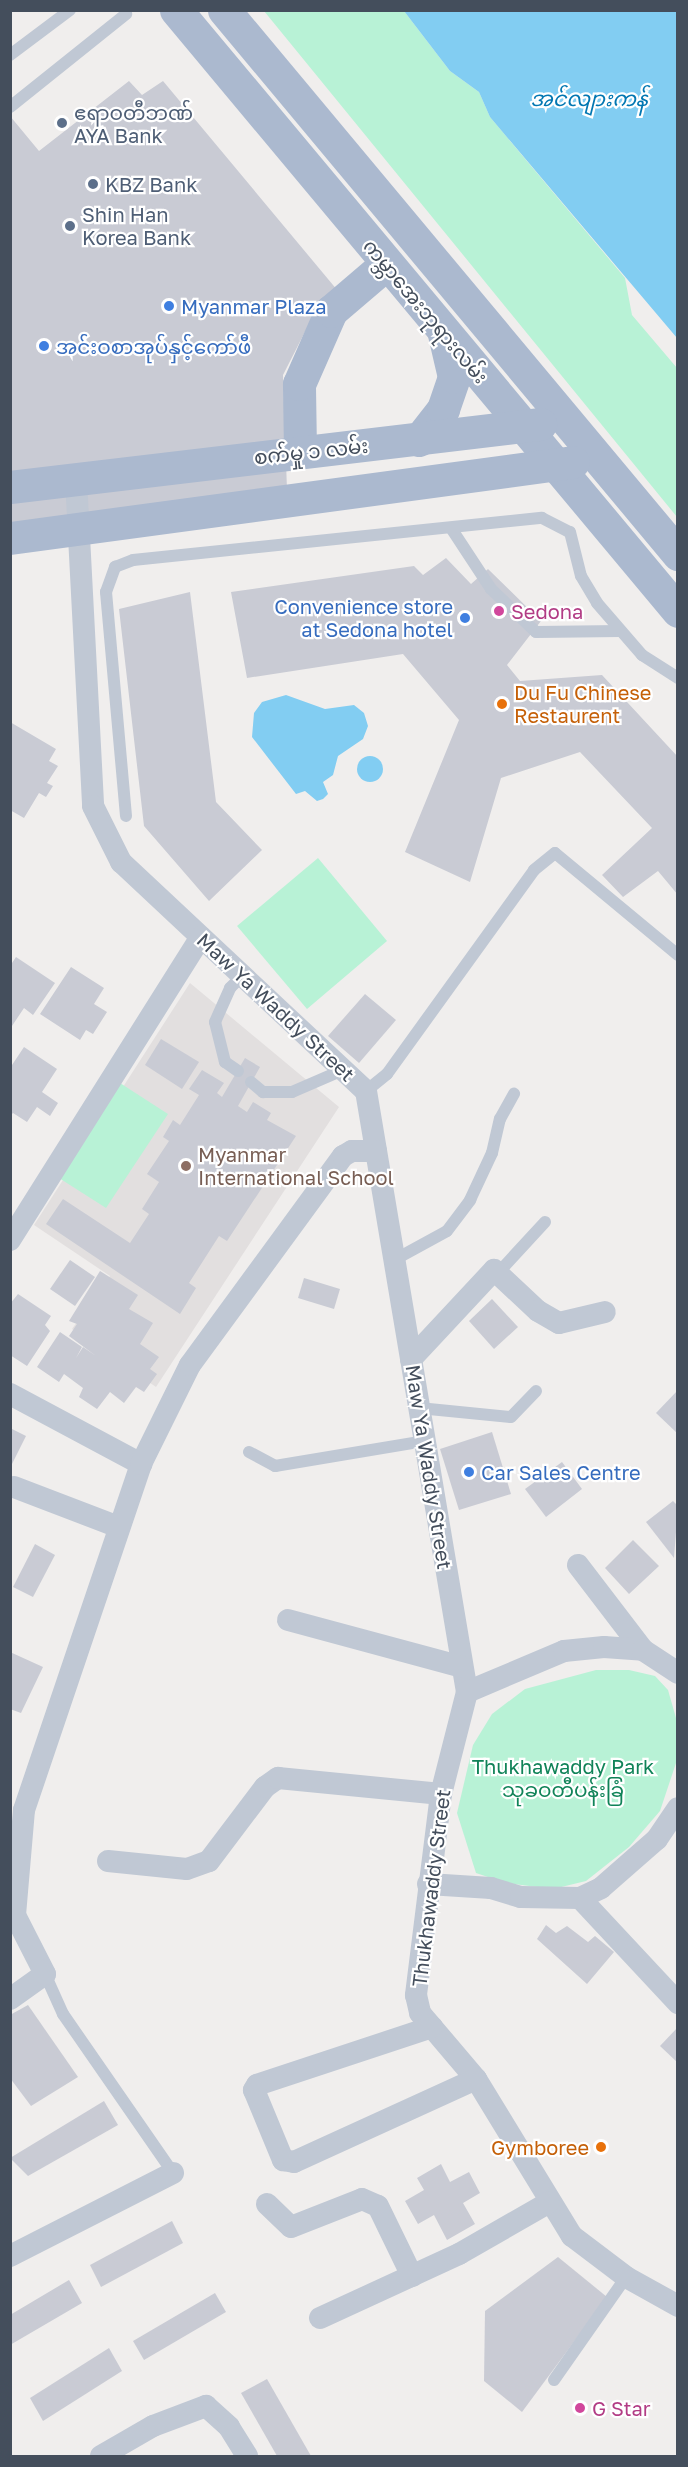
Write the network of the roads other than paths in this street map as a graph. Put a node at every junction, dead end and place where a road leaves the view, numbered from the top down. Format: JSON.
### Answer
{"nodes":[{"id":1,"x":69,"y":10,"type":"edge"},
{"id":2,"x":176,"y":10,"type":"edge"},
{"id":3,"x":224,"y":10,"type":"edge"},
{"id":4,"x":126,"y":14,"type":"dead end"},
{"id":5,"x":10,"y":55,"type":"edge"},
{"id":6,"x":10,"y":107,"type":"edge"},
{"id":7,"x":386,"y":264,"type":"junction"},
{"id":8,"x":444,"y":333,"type":"junction"},
{"id":9,"x":562,"y":419,"type":"junction"},
{"id":10,"x":525,"y":427,"type":"junction"},
{"id":11,"x":419,"y":440,"type":"junction"},
{"id":12,"x":313,"y":450,"type":"junction"},
{"id":13,"x":595,"y":458,"type":"junction"},
{"id":14,"x":556,"y":465,"type":"junction"},
{"id":15,"x":76,"y":479,"type":"junction"},
{"id":16,"x":10,"y":487,"type":"edge"},
{"id":17,"x":330,"y":498,"type":"junction"},
{"id":18,"x":451,"y":528,"type":"junction"},
{"id":19,"x":80,"y":530,"type":"junction"},
{"id":20,"x":10,"y":538,"type":"edge"},
{"id":21,"x":678,"y":554,"type":"edge"},
{"id":22,"x":678,"y":610,"type":"edge"},
{"id":23,"x":620,"y":631,"type":"junction"},
{"id":24,"x":678,"y":678,"type":"edge"},
{"id":25,"x":126,"y":816,"type":"dead end"},
{"id":26,"x":201,"y":937,"type":"junction"},
{"id":27,"x":678,"y":955,"type":"edge"},
{"id":28,"x":243,"y":976,"type":"junction"},
{"id":29,"x":343,"y":1070,"type":"junction"},
{"id":30,"x":237,"y":1071,"type":"dead end"},
{"id":31,"x":251,"y":1082,"type":"dead end"},
{"id":32,"x":366,"y":1091,"type":"junction"},
{"id":33,"x":514,"y":1094,"type":"dead end"},
{"id":34,"x":376,"y":1151,"type":"junction"},
{"id":35,"x":545,"y":1222,"type":"dead end"},
{"id":36,"x":10,"y":1240,"type":"edge"},
{"id":37,"x":394,"y":1260,"type":"junction"},
{"id":38,"x":499,"y":1272,"type":"junction"},
{"id":39,"x":605,"y":1312,"type":"dead end"},
{"id":40,"x":411,"y":1359,"type":"junction"},
{"id":41,"x":536,"y":1391,"type":"dead end"},
{"id":42,"x":11,"y":1394,"type":"edge"},
{"id":43,"x":419,"y":1408,"type":"junction"},
{"id":44,"x":424,"y":1441,"type":"junction"},
{"id":45,"x":249,"y":1452,"type":"dead end"},
{"id":46,"x":141,"y":1464,"type":"junction"},
{"id":47,"x":14,"y":1487,"type":"dead end"},
{"id":48,"x":119,"y":1527,"type":"junction"},
{"id":49,"x":578,"y":1565,"type":"dead end"},
{"id":50,"x":288,"y":1620,"type":"dead end"},
{"id":51,"x":643,"y":1650,"type":"junction"},
{"id":52,"x":462,"y":1667,"type":"junction"},
{"id":53,"x":677,"y":1670,"type":"edge"},
{"id":54,"x":467,"y":1692,"type":"junction"},
{"id":55,"x":441,"y":1794,"type":"junction"},
{"id":56,"x":17,"y":1806,"type":"edge"},
{"id":57,"x":678,"y":1808,"type":"edge"},
{"id":58,"x":108,"y":1861,"type":"dead end"},
{"id":59,"x":428,"y":1884,"type":"junction"},
{"id":60,"x":580,"y":1898,"type":"junction"},
{"id":61,"x":45,"y":1974,"type":"junction"},
{"id":62,"x":10,"y":1999,"type":"edge"},
{"id":63,"x":678,"y":2003,"type":"edge"},
{"id":64,"x":432,"y":2027,"type":"junction"},
{"id":65,"x":476,"y":2079,"type":"junction"},
{"id":66,"x":173,"y":2173,"type":"joint"},
{"id":67,"x":548,"y":2203,"type":"junction"},
{"id":68,"x":267,"y":2204,"type":"dead end"},
{"id":69,"x":10,"y":2256,"type":"edge"},
{"id":70,"x":412,"y":2277,"type":"junction"},
{"id":71,"x":626,"y":2277,"type":"junction"},
{"id":72,"x":678,"y":2306,"type":"edge"},
{"id":73,"x":320,"y":2318,"type":"dead end"},
{"id":74,"x":554,"y":2380,"type":"dead end"},
{"id":75,"x":101,"y":2457,"type":"edge"},
{"id":76,"x":247,"y":2457,"type":"edge"}],
"edges":[{"from":1,"to":5,"type":"lane"},
{"from":2,"to":7,"type":"main road","name":"ကမ္ဘာအေးဘုရားလမ်း"},
{"from":3,"to":9,"type":"main road","name":"ကမ္ဘာအေးဘုရားလမ်း"},
{"from":4,"to":6,"type":"lane"},
{"from":7,"to":8,"type":"main road","name":"ကမ္ဘာအေးဘုရားလမ်း"},
{"from":7,"to":12,"type":"main road"},
{"from":8,"to":10,"type":"main road","name":"ကမ္ဘာအေးဘုရားလမ်း"},
{"from":8,"to":11,"type":"main road"},
{"from":9,"to":10,"type":"main road","name":"စက်မှု ၁ လမ်း"},
{"from":9,"to":13,"type":"main road"},
{"from":10,"to":11,"type":"main road","name":"စက်မှု ၁ လမ်း"},
{"from":10,"to":14,"type":"main road","name":"ကမ္ဘာအေးဘုရားလမ်း"},
{"from":11,"to":12,"type":"main road","name":"စက်မှု ၁ လမ်း"},
{"from":12,"to":15,"type":"main road","name":"စက်မှု ၁ လမ်း"},
{"from":12,"to":17,"type":"main road"},
{"from":13,"to":14,"type":"main road"},
{"from":13,"to":21,"type":"main road"},
{"from":14,"to":17,"type":"main road"},
{"from":14,"to":22,"type":"main road","name":"ကမ္ဘာအေးဘုရားလမ်း"},
{"from":15,"to":16,"type":"main road","name":"စက်မှု ၁ လမ်း"},
{"from":15,"to":19,"type":"street","name":"Maw Ya Waddy Street"},
{"from":17,"to":19,"type":"main road"},
{"from":18,"to":23,"type":"lane"},
{"from":18,"to":23,"type":"lane"},
{"from":18,"to":25,"type":"lane"},
{"from":19,"to":20,"type":"main road"},
{"from":19,"to":26,"type":"street","name":"Maw Ya Waddy Street"},
{"from":23,"to":24,"type":"lane"},
{"from":26,"to":28,"type":"street","name":"Maw Ya Waddy Street"},
{"from":26,"to":36,"type":"street"},
{"from":27,"to":32,"type":"lane"},
{"from":28,"to":29,"type":"street","name":"Maw Ya Waddy Street"},
{"from":28,"to":30,"type":"lane"},
{"from":29,"to":31,"type":"lane"},
{"from":29,"to":32,"type":"street","name":"Maw Ya Waddy Street"},
{"from":32,"to":34,"type":"street","name":"Maw Ya Waddy Street"},
{"from":33,"to":37,"type":"lane"},
{"from":34,"to":37,"type":"street","name":"Maw Ya Waddy Street"},
{"from":34,"to":46,"type":"street"},
{"from":35,"to":38,"type":"lane"},
{"from":37,"to":40,"type":"street","name":"Maw Ya Waddy Street"},
{"from":38,"to":39,"type":"street"},
{"from":38,"to":40,"type":"street"},
{"from":40,"to":43,"type":"street","name":"Maw Ya Waddy Street"},
{"from":41,"to":43,"type":"lane"},
{"from":42,"to":46,"type":"street"},
{"from":43,"to":44,"type":"street","name":"Maw Ya Waddy Street"},
{"from":44,"to":45,"type":"lane"},
{"from":44,"to":52,"type":"street","name":"Maw Ya Waddy Street"},
{"from":46,"to":48,"type":"street"},
{"from":47,"to":48,"type":"street"},
{"from":48,"to":56,"type":"street"},
{"from":49,"to":51,"type":"street"},
{"from":50,"to":52,"type":"street"},
{"from":51,"to":53,"type":"street"},
{"from":51,"to":54,"type":"street"},
{"from":52,"to":54,"type":"street","name":"Maw Ya Waddy Street"},
{"from":54,"to":55,"type":"street","name":"Thukhawaddy Street"},
{"from":55,"to":58,"type":"street"},
{"from":55,"to":59,"type":"street","name":"Thukhawaddy Street"},
{"from":56,"to":61,"type":"street"},
{"from":57,"to":60,"type":"street"},
{"from":59,"to":60,"type":"street"},
{"from":59,"to":64,"type":"street","name":"Thukhawaddy Street"},
{"from":60,"to":63,"type":"street"},
{"from":61,"to":62,"type":"street"},
{"from":61,"to":66,"type":"lane"},
{"from":64,"to":65,"type":"street","name":"Thukhawaddy Street"},
{"from":64,"to":65,"type":"street"},
{"from":65,"to":67,"type":"street","name":"Thukhawaddy Street"},
{"from":66,"to":69,"type":"street"},
{"from":67,"to":70,"type":"street"},
{"from":67,"to":71,"type":"street","name":"Thukhawaddy Street"},
{"from":68,"to":70,"type":"street"},
{"from":70,"to":73,"type":"street"},
{"from":71,"to":72,"type":"street","name":"Thukhawaddy Street"},
{"from":71,"to":74,"type":"lane"},
{"from":75,"to":76,"type":"street"}]}
